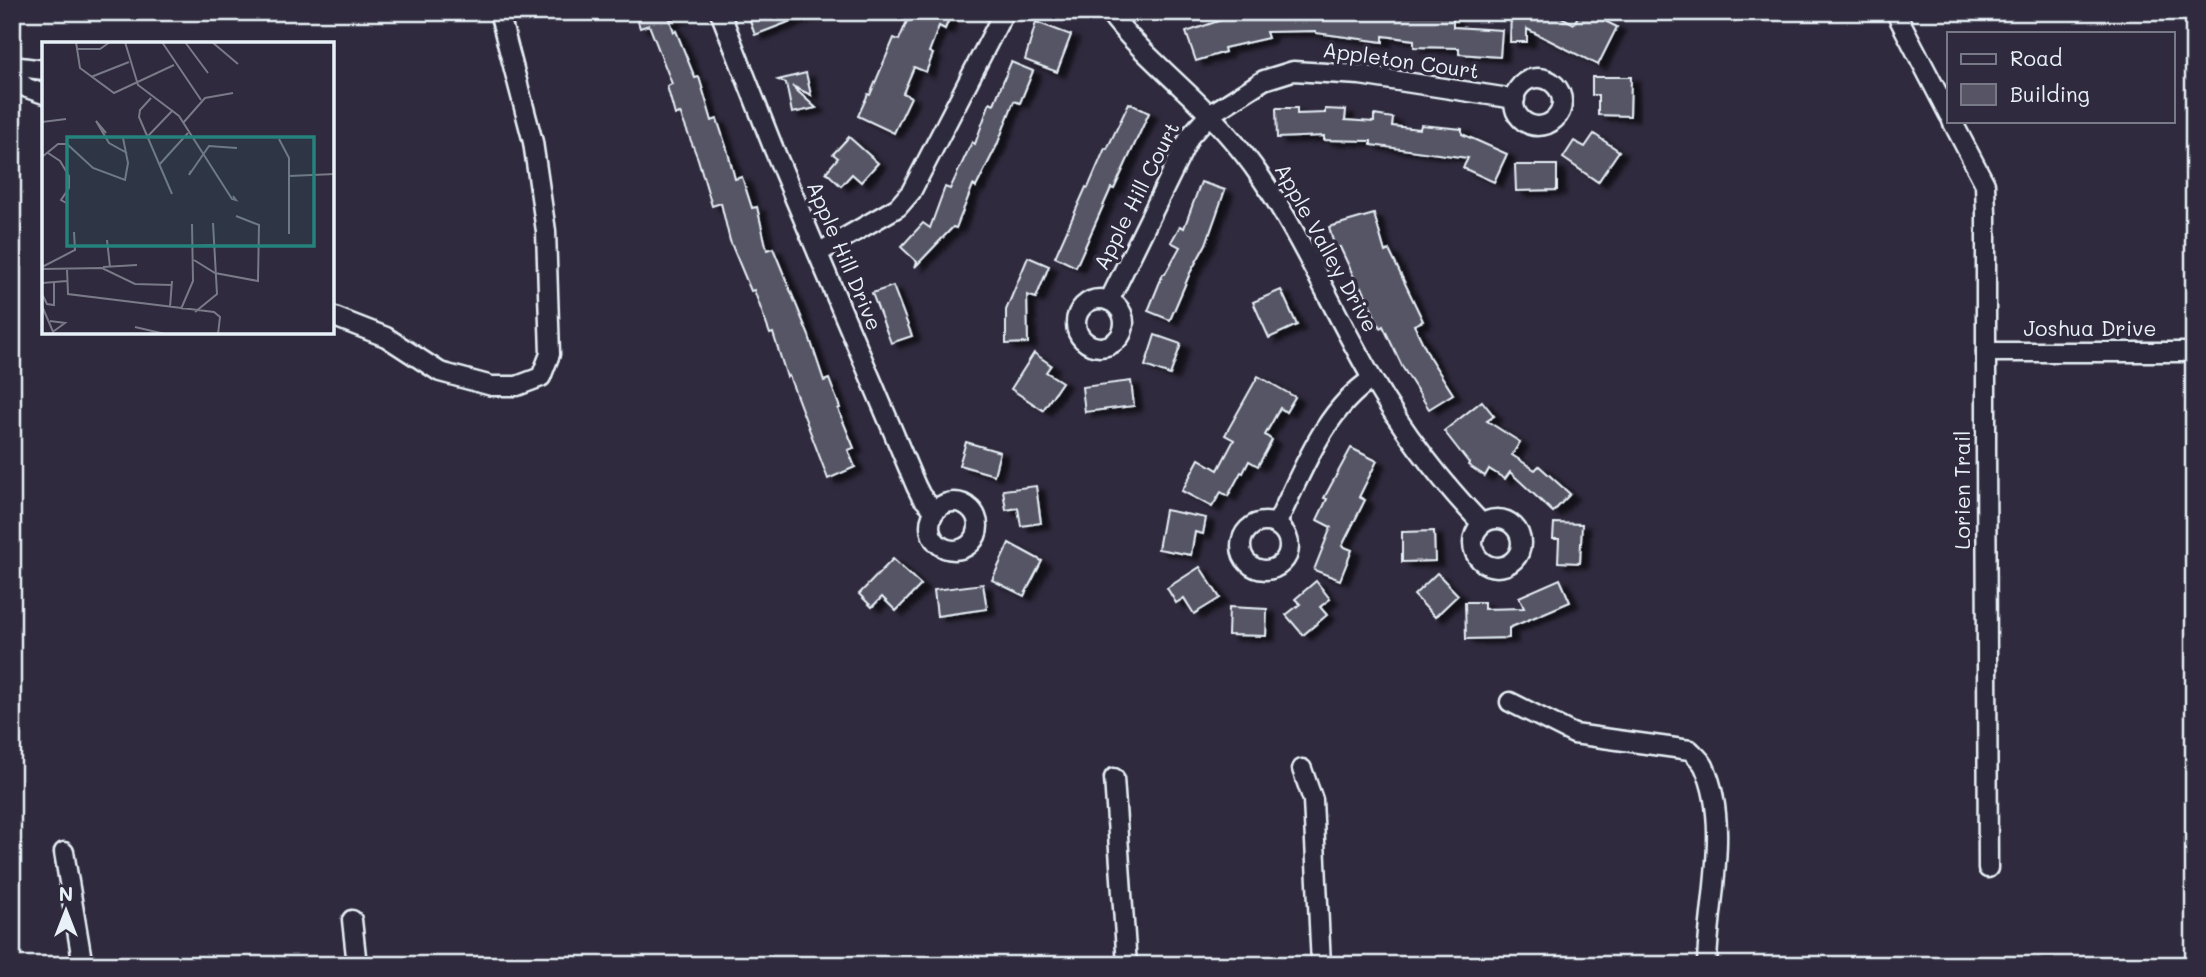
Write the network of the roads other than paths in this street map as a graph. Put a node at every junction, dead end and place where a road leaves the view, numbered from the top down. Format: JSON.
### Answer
{"nodes":[{"id":1,"x":499,"y":12,"type":"edge"},
{"id":2,"x":720,"y":12,"type":"edge"},
{"id":3,"x":1004,"y":12,"type":"edge"},
{"id":4,"x":1109,"y":12,"type":"edge"},
{"id":5,"x":1898,"y":17,"type":"dead end"},
{"id":6,"x":12,"y":66,"type":"edge"},
{"id":7,"x":42,"y":71,"type":"edge"},
{"id":8,"x":12,"y":76,"type":"edge"},
{"id":9,"x":42,"y":93,"type":"edge"},
{"id":10,"x":1515,"y":99,"type":"dead end"},
{"id":11,"x":1947,"y":111,"type":"edge"},
{"id":12,"x":1209,"y":115,"type":"junction"},
{"id":13,"x":1953,"y":122,"type":"edge"},
{"id":14,"x":818,"y":253,"type":"junction"},
{"id":15,"x":1110,"y":301,"type":"dead end"},
{"id":16,"x":334,"y":317,"type":"edge"},
{"id":17,"x":1986,"y":352,"type":"junction"},
{"id":18,"x":2194,"y":352,"type":"edge"},
{"id":19,"x":1373,"y":379,"type":"junction"},
{"id":20,"x":935,"y":511,"type":"dead end"},
{"id":21,"x":1482,"y":524,"type":"dead end"},
{"id":22,"x":1276,"y":525,"type":"dead end"},
{"id":23,"x":1510,"y":702,"type":"dead end"},
{"id":24,"x":1302,"y":769,"type":"dead end"},
{"id":25,"x":1114,"y":778,"type":"dead end"},
{"id":26,"x":64,"y":852,"type":"dead end"},
{"id":27,"x":1988,"y":867,"type":"dead end"},
{"id":28,"x":352,"y":919,"type":"dead end"},
{"id":29,"x":81,"y":965,"type":"edge"},
{"id":30,"x":357,"y":965,"type":"edge"},
{"id":31,"x":1127,"y":965,"type":"edge"},
{"id":32,"x":1321,"y":965,"type":"edge"},
{"id":33,"x":1707,"y":965,"type":"edge"}],
"edges":[{"from":1,"to":16,"type":"street"},
{"from":2,"to":14,"type":"street","name":"Apple Hill Drive"},
{"from":3,"to":14,"type":"street"},
{"from":4,"to":12,"type":"street","name":"Apple Valley Drive"},
{"from":5,"to":11,"type":"street"},
{"from":6,"to":7,"type":"street"},
{"from":8,"to":9,"type":"street"},
{"from":10,"to":12,"type":"street","name":"Appleton Court"},
{"from":12,"to":15,"type":"street","name":"Apple Hill Court"},
{"from":12,"to":19,"type":"street","name":"Apple Valley Drive"},
{"from":13,"to":17,"type":"street","name":"Lorien Trail"},
{"from":14,"to":20,"type":"street","name":"Apple Hill Drive"},
{"from":17,"to":18,"type":"street","name":"Joshua Drive"},
{"from":17,"to":27,"type":"street","name":"Lorien Trail"},
{"from":19,"to":21,"type":"street","name":"Apple Valley Drive"},
{"from":19,"to":22,"type":"street"},
{"from":23,"to":33,"type":"street"},
{"from":24,"to":32,"type":"street"},
{"from":25,"to":31,"type":"street"},
{"from":26,"to":29,"type":"street"},
{"from":28,"to":30,"type":"street"}]}
